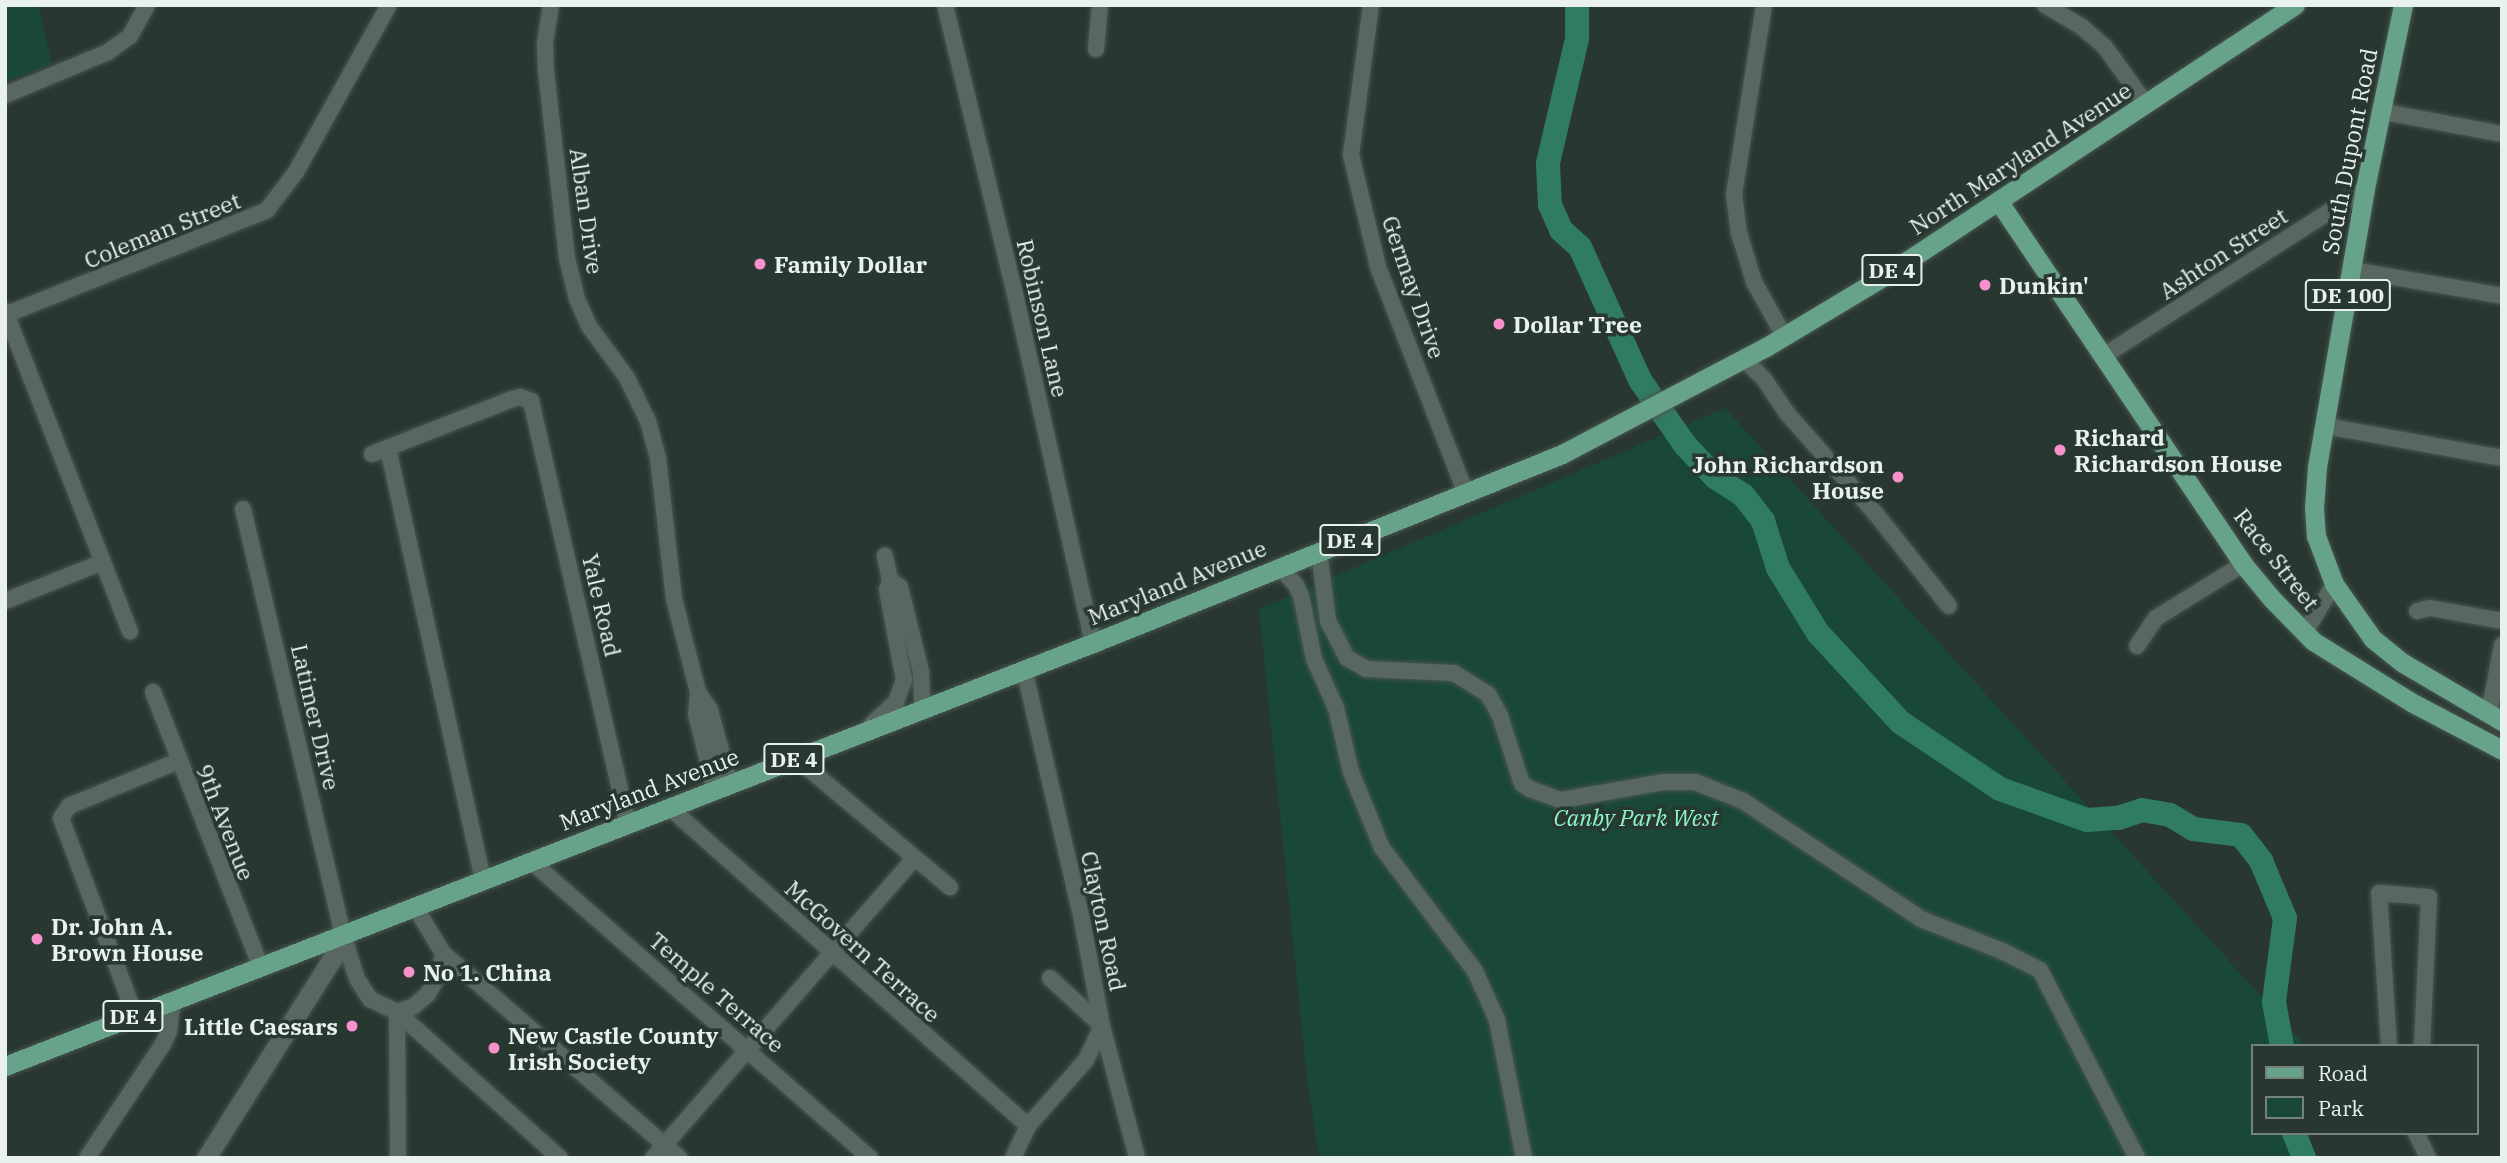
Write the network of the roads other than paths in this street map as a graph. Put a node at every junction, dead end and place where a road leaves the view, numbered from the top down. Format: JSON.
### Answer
{"nodes":[{"id":1,"x":147,"y":5,"type":"edge"},
{"id":2,"x":389,"y":5,"type":"edge"},
{"id":3,"x":551,"y":5,"type":"edge"},
{"id":4,"x":945,"y":5,"type":"edge"},
{"id":5,"x":1100,"y":5,"type":"edge"},
{"id":6,"x":1371,"y":5,"type":"edge"},
{"id":7,"x":1764,"y":5,"type":"edge"},
{"id":8,"x":2045,"y":5,"type":"edge"},
{"id":9,"x":2295,"y":5,"type":"edge"},
{"id":10,"x":2400,"y":10,"type":"edge"},
{"id":11,"x":1096,"y":49,"type":"dead end"},
{"id":12,"x":5,"y":95,"type":"edge"},
{"id":13,"x":2146,"y":104,"type":"junction"},
{"id":14,"x":2380,"y":111,"type":"junction"},
{"id":15,"x":2502,"y":134,"type":"edge"},
{"id":16,"x":2365,"y":189,"type":"junction"},
{"id":17,"x":1999,"y":202,"type":"junction"},
{"id":18,"x":2352,"y":270,"type":"junction"},
{"id":19,"x":2502,"y":296,"type":"edge"},
{"id":20,"x":6,"y":314,"type":"edge"},
{"id":21,"x":1784,"y":336,"type":"junction"},
{"id":22,"x":2105,"y":355,"type":"junction"},
{"id":23,"x":1744,"y":359,"type":"junction"},
{"id":24,"x":2326,"y":426,"type":"junction"},
{"id":25,"x":2502,"y":458,"type":"edge"},
{"id":26,"x":1466,"y":494,"type":"junction"},
{"id":27,"x":243,"y":509,"type":"dead end"},
{"id":28,"x":1319,"y":552,"type":"junction"},
{"id":29,"x":884,"y":556,"type":"dead end"},
{"id":30,"x":103,"y":562,"type":"junction"},
{"id":31,"x":2243,"y":564,"type":"junction"},
{"id":32,"x":1280,"y":568,"type":"junction"},
{"id":33,"x":890,"y":580,"type":"junction"},
{"id":34,"x":2334,"y":584,"type":"junction"},
{"id":35,"x":5,"y":601,"type":"edge"},
{"id":36,"x":1949,"y":607,"type":"dead end"},
{"id":37,"x":2417,"y":611,"type":"dead end"},
{"id":38,"x":2502,"y":621,"type":"edge"},
{"id":39,"x":130,"y":631,"type":"dead end"},
{"id":40,"x":2304,"y":634,"type":"junction"},
{"id":41,"x":1093,"y":643,"type":"junction"},
{"id":42,"x":2502,"y":645,"type":"edge"},
{"id":43,"x":2137,"y":646,"type":"dead end"},
{"id":44,"x":1024,"y":669,"type":"junction"},
{"id":45,"x":153,"y":692,"type":"dead end"},
{"id":46,"x":922,"y":708,"type":"junction"},
{"id":47,"x":2495,"y":717,"type":"edge"},
{"id":48,"x":858,"y":734,"type":"junction"},
{"id":49,"x":2498,"y":745,"type":"edge"},
{"id":50,"x":796,"y":758,"type":"junction"},
{"id":51,"x":178,"y":761,"type":"junction"},
{"id":52,"x":722,"y":787,"type":"junction"},
{"id":53,"x":670,"y":808,"type":"junction"},
{"id":54,"x":628,"y":824,"type":"junction"},
{"id":55,"x":915,"y":858,"type":"junction"},
{"id":56,"x":532,"y":862,"type":"junction"},
{"id":57,"x":483,"y":881,"type":"junction"},
{"id":58,"x":950,"y":887,"type":"dead end"},
{"id":59,"x":415,"y":907,"type":"junction"},
{"id":60,"x":343,"y":935,"type":"junction"},
{"id":61,"x":443,"y":953,"type":"junction"},
{"id":62,"x":832,"y":955,"type":"junction"},
{"id":63,"x":261,"y":967,"type":"junction"},
{"id":64,"x":1050,"y":978,"type":"dead end"},
{"id":65,"x":173,"y":1000,"type":"junction"},
{"id":66,"x":397,"y":1012,"type":"junction"},
{"id":67,"x":135,"y":1015,"type":"junction"},
{"id":68,"x":1102,"y":1026,"type":"junction"},
{"id":69,"x":2389,"y":1044,"type":"edge"},
{"id":70,"x":2422,"y":1044,"type":"edge"},
{"id":71,"x":750,"y":1049,"type":"junction"},
{"id":72,"x":5,"y":1066,"type":"edge"},
{"id":73,"x":1028,"y":1126,"type":"junction"},
{"id":74,"x":2417,"y":1135,"type":"edge"},
{"id":75,"x":665,"y":1145,"type":"junction"},
{"id":76,"x":87,"y":1158,"type":"edge"},
{"id":77,"x":206,"y":1158,"type":"edge"},
{"id":78,"x":398,"y":1158,"type":"edge"},
{"id":79,"x":559,"y":1158,"type":"edge"},
{"id":80,"x":653,"y":1158,"type":"edge"},
{"id":81,"x":680,"y":1158,"type":"edge"},
{"id":82,"x":870,"y":1158,"type":"edge"},
{"id":83,"x":1013,"y":1158,"type":"edge"},
{"id":84,"x":1137,"y":1158,"type":"edge"},
{"id":85,"x":1524,"y":1158,"type":"edge"},
{"id":86,"x":2137,"y":1158,"type":"edge"},
{"id":87,"x":2428,"y":1158,"type":"edge"}],
"edges":[{"from":1,"to":12,"type":"street"},
{"from":2,"to":20,"type":"street","name":"Coleman Street"},
{"from":3,"to":52,"type":"street","name":"Alban Drive"},
{"from":4,"to":41,"type":"street","name":"Robinson Lane"},
{"from":5,"to":11,"type":"street"},
{"from":6,"to":26,"type":"street","name":"Germay Drive"},
{"from":7,"to":21,"type":"street"},
{"from":8,"to":13,"type":"street"},
{"from":9,"to":13,"type":"main road","name":"North Maryland Avenue","number":"DE 4"},
{"from":10,"to":14,"type":"main road","name":"South Dupont Road","number":"DE 100"},
{"from":13,"to":17,"type":"main road","name":"North Maryland Avenue","number":"DE 4"},
{"from":14,"to":15,"type":"street"},
{"from":14,"to":16,"type":"main road","name":"South Dupont Road","number":"DE 100"},
{"from":16,"to":18,"type":"main road","name":"South Dupont Road","number":"DE 100"},
{"from":16,"to":22,"type":"street","name":"Ashton Street"},
{"from":17,"to":21,"type":"main road","name":"North Maryland Avenue","number":"DE 4"},
{"from":17,"to":22,"type":"main road","name":"Race Street"},
{"from":18,"to":19,"type":"street"},
{"from":18,"to":24,"type":"main road","name":"South Dupont Road","number":"DE 100"},
{"from":20,"to":30,"type":"street"},
{"from":21,"to":23,"type":"main road","name":"North Maryland Avenue","number":"DE 4"},
{"from":22,"to":31,"type":"main road","name":"Race Street"},
{"from":23,"to":26,"type":"main road","name":"North Maryland Avenue","number":"DE 4"},
{"from":23,"to":36,"type":"street"},
{"from":24,"to":25,"type":"street"},
{"from":24,"to":34,"type":"main road","name":"South Dupont Road","number":"DE 100"},
{"from":26,"to":28,"type":"main road","name":"Maryland Avenue","number":"DE 4"},
{"from":27,"to":60,"type":"street","name":"Latimer Drive"},
{"from":28,"to":32,"type":"main road","name":"Maryland Avenue","number":"DE 4"},
{"from":28,"to":86,"type":"street"},
{"from":29,"to":33,"type":"street"},
{"from":30,"to":35,"type":"street"},
{"from":30,"to":39,"type":"street"},
{"from":31,"to":40,"type":"main road","name":"Race Street"},
{"from":31,"to":43,"type":"street"},
{"from":32,"to":41,"type":"main road","name":"Maryland Avenue","number":"DE 4"},
{"from":32,"to":85,"type":"street"},
{"from":33,"to":46,"type":"street"},
{"from":33,"to":48,"type":"street"},
{"from":34,"to":40,"type":"street"},
{"from":34,"to":47,"type":"main road","name":"South Dupont Road","number":"DE 100"},
{"from":37,"to":38,"type":"street"},
{"from":40,"to":49,"type":"main road"},
{"from":41,"to":44,"type":"main road","name":"Maryland Avenue","number":"DE 4"},
{"from":42,"to":47,"type":"street"},
{"from":44,"to":46,"type":"main road","name":"Maryland Avenue","number":"DE 4"},
{"from":44,"to":68,"type":"street","name":"Clayton Road"},
{"from":45,"to":51,"type":"street","name":"9th Avenue"},
{"from":46,"to":48,"type":"main road","name":"Maryland Avenue","number":"DE 4"},
{"from":48,"to":50,"type":"main road","name":"Maryland Avenue","number":"DE 4"},
{"from":50,"to":52,"type":"main road","name":"Maryland Avenue","number":"DE 4"},
{"from":50,"to":55,"type":"street"},
{"from":51,"to":63,"type":"street","name":"9th Avenue"},
{"from":51,"to":67,"type":"street"},
{"from":52,"to":53,"type":"main road","name":"Maryland Avenue","number":"DE 4"},
{"from":53,"to":54,"type":"main road","name":"Maryland Avenue","number":"DE 4"},
{"from":53,"to":62,"type":"street","name":"McGovern Terrace"},
{"from":54,"to":56,"type":"main road","name":"Maryland Avenue","number":"DE 4"},
{"from":54,"to":57,"type":"street","name":"Yale Road"},
{"from":55,"to":58,"type":"street"},
{"from":55,"to":62,"type":"street"},
{"from":56,"to":57,"type":"main road","name":"Maryland Avenue","number":"DE 4"},
{"from":56,"to":71,"type":"street","name":"Temple Terrace"},
{"from":57,"to":59,"type":"main road","name":"Maryland Avenue","number":"DE 4"},
{"from":59,"to":60,"type":"main road","name":"Maryland Avenue","number":"DE 4"},
{"from":59,"to":61,"type":"street"},
{"from":60,"to":63,"type":"main road","name":"Maryland Avenue","number":"DE 4"},
{"from":60,"to":66,"type":"street"},
{"from":60,"to":77,"type":"street"},
{"from":61,"to":66,"type":"street"},
{"from":61,"to":75,"type":"street"},
{"from":62,"to":71,"type":"street"},
{"from":62,"to":73,"type":"street","name":"McGovern Terrace"},
{"from":63,"to":65,"type":"main road","name":"Maryland Avenue","number":"DE 4"},
{"from":64,"to":68,"type":"street"},
{"from":65,"to":67,"type":"main road","name":"Maryland Avenue","number":"DE 4"},
{"from":65,"to":76,"type":"street"},
{"from":66,"to":78,"type":"street"},
{"from":66,"to":79,"type":"street"},
{"from":67,"to":72,"type":"main road","name":"Maryland Avenue","number":"DE 4"},
{"from":68,"to":73,"type":"street","name":"Clayton Road"},
{"from":68,"to":84,"type":"street"},
{"from":69,"to":70,"type":"street"},
{"from":71,"to":75,"type":"street"},
{"from":71,"to":82,"type":"street","name":"Temple Terrace"},
{"from":73,"to":83,"type":"street","name":"Clayton Road"},
{"from":74,"to":87,"type":"street"},
{"from":75,"to":80,"type":"street"},
{"from":75,"to":81,"type":"street"}]}
